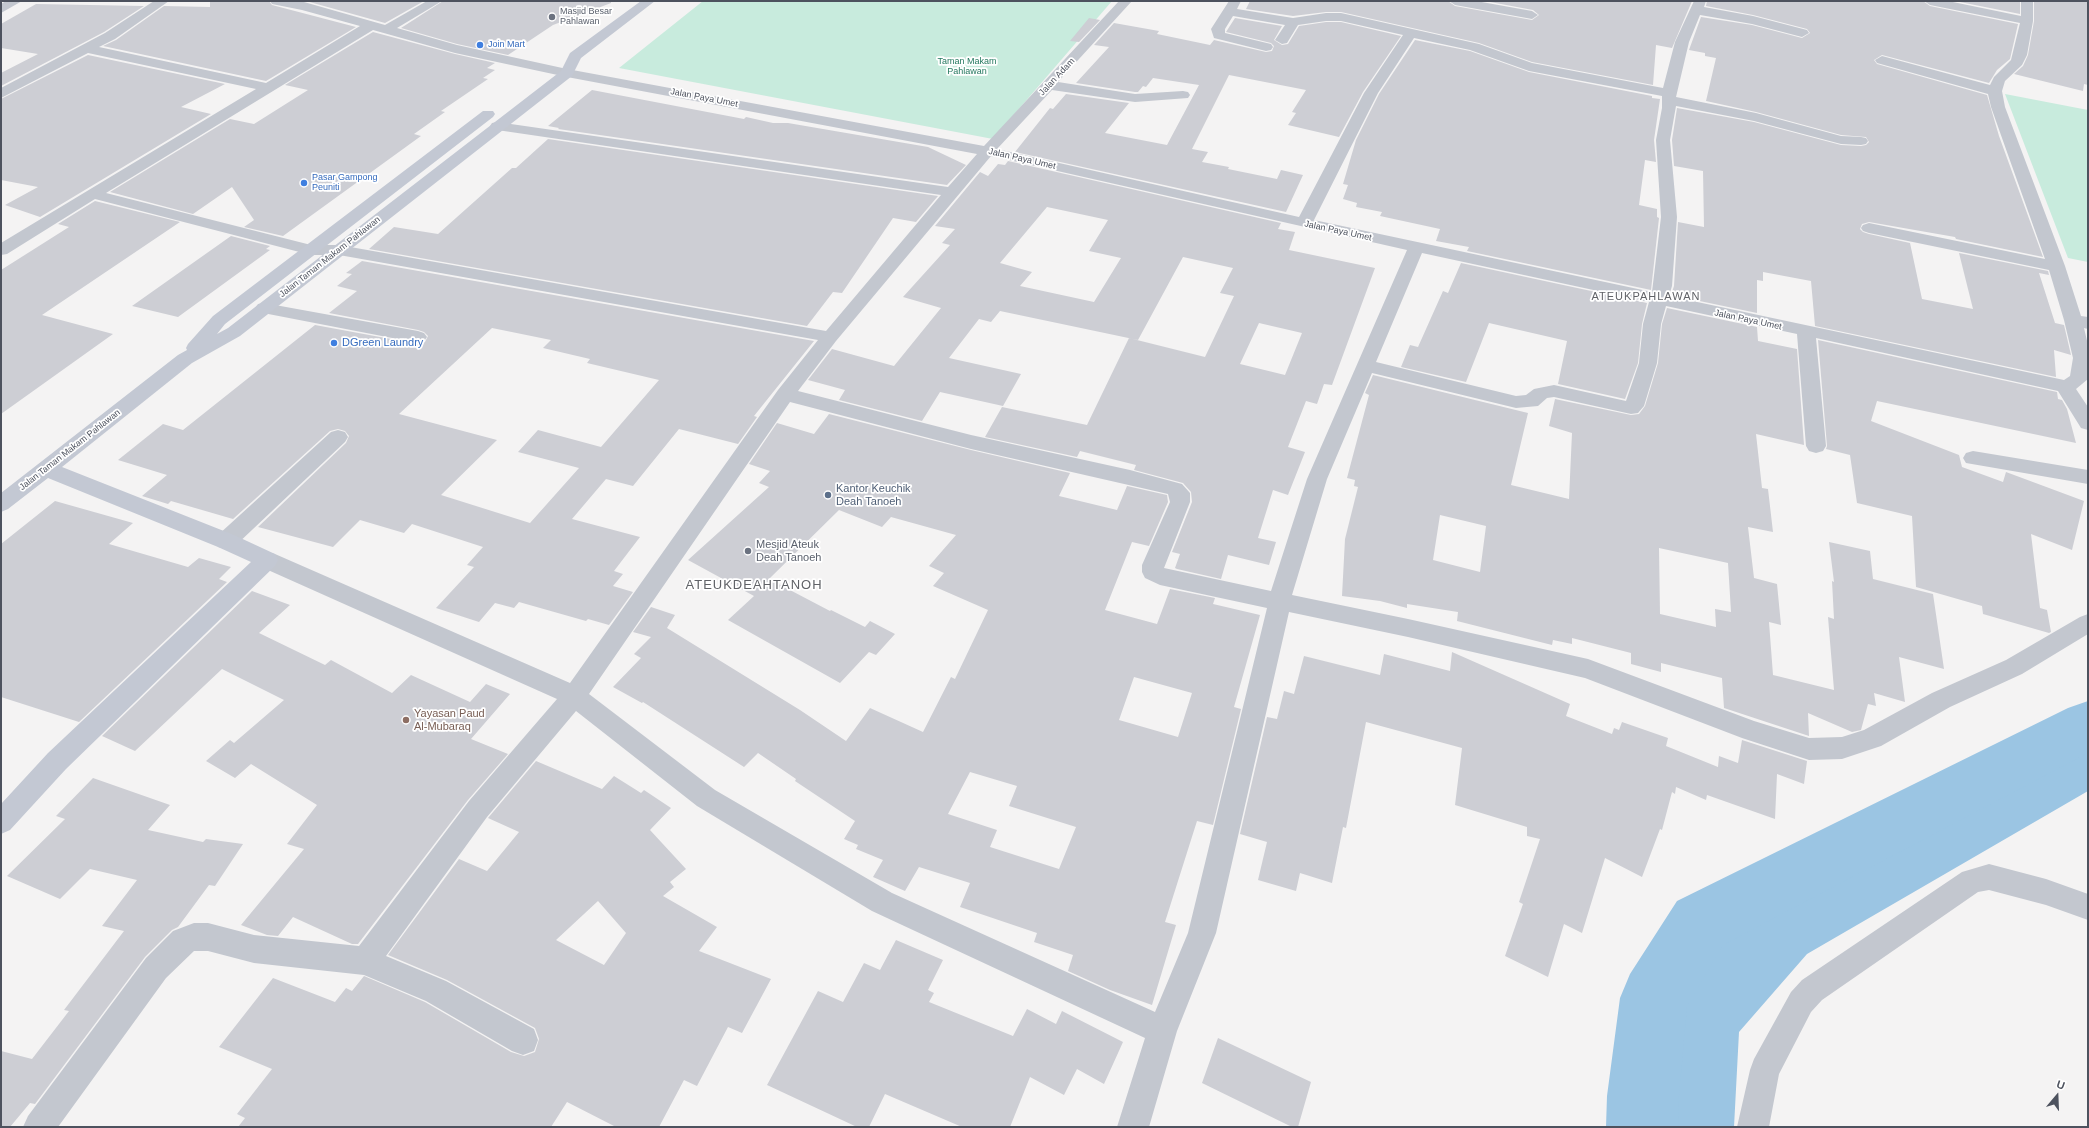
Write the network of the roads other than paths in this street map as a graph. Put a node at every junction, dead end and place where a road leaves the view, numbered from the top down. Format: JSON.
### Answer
{"nodes":[{"id":1,"x":16,"y":1,"type":"edge"},
{"id":2,"x":163,"y":1,"type":"edge"},
{"id":3,"x":276,"y":1,"type":"edge"},
{"id":4,"x":436,"y":1,"type":"edge"},
{"id":5,"x":649,"y":1,"type":"edge"},
{"id":6,"x":1126,"y":1,"type":"edge"},
{"id":7,"x":1455,"y":1,"type":"edge"},
{"id":8,"x":1930,"y":1,"type":"edge"},
{"id":9,"x":2027,"y":1,"type":"edge"},
{"id":10,"x":309,"y":4,"type":"edge"},
{"id":11,"x":1232,"y":6,"type":"edge"},
{"id":12,"x":1698,"y":6,"type":"edge"},
{"id":13,"x":1,"y":9,"type":"edge"},
{"id":14,"x":1532,"y":15,"type":"dead end"},
{"id":15,"x":2027,"y":21,"type":"junction"},
{"id":16,"x":1293,"y":22,"type":"junction"},
{"id":17,"x":371,"y":25,"type":"junction"},
{"id":18,"x":387,"y":29,"type":"junction"},
{"id":19,"x":1410,"y":32,"type":"junction"},
{"id":20,"x":1802,"y":33,"type":"dead end"},
{"id":21,"x":1282,"y":40,"type":"dead end"},
{"id":22,"x":1266,"y":47,"type":"dead end"},
{"id":23,"x":87,"y":49,"type":"junction"},
{"id":24,"x":575,"y":56,"type":"junction"},
{"id":25,"x":1882,"y":60,"type":"dead end"},
{"id":26,"x":550,"y":68,"type":"junction"},
{"id":27,"x":567,"y":73,"type":"junction"},
{"id":28,"x":1050,"y":85,"type":"junction"},
{"id":29,"x":266,"y":87,"type":"junction"},
{"id":30,"x":1995,"y":91,"type":"junction"},
{"id":31,"x":1,"y":94,"type":"edge"},
{"id":32,"x":1183,"y":95,"type":"dead end"},
{"id":33,"x":1669,"y":96,"type":"junction"},
{"id":34,"x":497,"y":126,"type":"junction"},
{"id":35,"x":1860,"y":141,"type":"dead end"},
{"id":36,"x":987,"y":151,"type":"junction"},
{"id":37,"x":437,"y":153,"type":"junction"},
{"id":38,"x":457,"y":158,"type":"junction"},
{"id":39,"x":952,"y":192,"type":"junction"},
{"id":40,"x":93,"y":194,"type":"junction"},
{"id":41,"x":1304,"y":223,"type":"junction"},
{"id":42,"x":1869,"y":228,"type":"dead end"},
{"id":43,"x":1416,"y":248,"type":"junction"},
{"id":44,"x":1,"y":250,"type":"edge"},
{"id":45,"x":312,"y":250,"type":"junction"},
{"id":46,"x":339,"y":250,"type":"junction"},
{"id":47,"x":2056,"y":266,"type":"junction"},
{"id":48,"x":1658,"y":300,"type":"junction"},
{"id":49,"x":264,"y":308,"type":"junction"},
{"id":50,"x":2080,"y":321,"type":"edge"},
{"id":51,"x":1806,"y":332,"type":"junction"},
{"id":52,"x":418,"y":337,"type":"dead end"},
{"id":53,"x":830,"y":337,"type":"junction"},
{"id":54,"x":185,"y":359,"type":"junction"},
{"id":55,"x":1367,"y":366,"type":"junction"},
{"id":56,"x":2065,"y":386,"type":"junction"},
{"id":57,"x":785,"y":394,"type":"junction"},
{"id":58,"x":2088,"y":422,"type":"edge"},
{"id":59,"x":338,"y":437,"type":"dead end"},
{"id":60,"x":1816,"y":446,"type":"dead end"},
{"id":61,"x":1973,"y":458,"type":"dead end"},
{"id":62,"x":47,"y":469,"type":"junction"},
{"id":63,"x":2088,"y":478,"type":"edge"},
{"id":64,"x":1,"y":504,"type":"edge"},
{"id":65,"x":226,"y":541,"type":"junction"},
{"id":66,"x":267,"y":560,"type":"junction"},
{"id":67,"x":1279,"y":602,"type":"junction"},
{"id":68,"x":2088,"y":623,"type":"edge"},
{"id":69,"x":574,"y":696,"type":"junction"},
{"id":70,"x":1,"y":822,"type":"edge"},
{"id":71,"x":2088,"y":907,"type":"edge"},
{"id":72,"x":365,"y":961,"type":"junction"},
{"id":73,"x":1162,"y":1031,"type":"junction"},
{"id":74,"x":523,"y":1040,"type":"dead end"},
{"id":75,"x":40,"y":1127,"type":"edge"},
{"id":76,"x":1133,"y":1127,"type":"edge"},
{"id":77,"x":1753,"y":1127,"type":"edge"}],
"edges":[{"from":1,"to":13,"type":"street"},
{"from":2,"to":23,"type":"street"},
{"from":3,"to":10,"type":"street","name":"Jalan Paya Umet"},
{"from":4,"to":18,"type":"street"},
{"from":5,"to":24,"type":"street","name":"Jalan Taman Makam Pahlawan"},
{"from":6,"to":28,"type":"street","name":"Jalan Adam"},
{"from":7,"to":14,"type":"street"},
{"from":8,"to":15,"type":"street"},
{"from":9,"to":15,"type":"street"},
{"from":10,"to":17,"type":"street","name":"Jalan Paya Umet"},
{"from":11,"to":16,"type":"street"},
{"from":11,"to":22,"type":"street"},
{"from":12,"to":20,"type":"street"},
{"from":12,"to":33,"type":"street"},
{"from":15,"to":30,"type":"street"},
{"from":16,"to":19,"type":"street"},
{"from":16,"to":21,"type":"street"},
{"from":17,"to":18,"type":"street","name":"Jalan Paya Umet"},
{"from":17,"to":29,"type":"street"},
{"from":18,"to":26,"type":"street","name":"Jalan Paya Umet"},
{"from":19,"to":33,"type":"street"},
{"from":19,"to":41,"type":"street"},
{"from":23,"to":29,"type":"street"},
{"from":23,"to":31,"type":"street"},
{"from":24,"to":26,"type":"street"},
{"from":24,"to":27,"type":"street","name":"Jalan Taman Makam Pahlawan"},
{"from":25,"to":30,"type":"street"},
{"from":26,"to":27,"type":"street","name":"Jalan Paya Umet"},
{"from":26,"to":37,"type":"street"},
{"from":27,"to":34,"type":"street","name":"Jalan Taman Makam Pahlawan"},
{"from":27,"to":36,"type":"street","name":"Jalan Paya Umet"},
{"from":28,"to":32,"type":"street"},
{"from":28,"to":36,"type":"street","name":"Jalan Adam"},
{"from":29,"to":40,"type":"street"},
{"from":30,"to":47,"type":"street"},
{"from":33,"to":35,"type":"street"},
{"from":33,"to":48,"type":"street"},
{"from":34,"to":38,"type":"street","name":"Jalan Taman Makam Pahlawan"},
{"from":34,"to":39,"type":"street"},
{"from":36,"to":39,"type":"street","name":"Jalan Adam"},
{"from":36,"to":41,"type":"street","name":"Jalan Paya Umet"},
{"from":37,"to":38,"type":"street"},
{"from":37,"to":45,"type":"street"},
{"from":38,"to":46,"type":"street","name":"Jalan Taman Makam Pahlawan"},
{"from":39,"to":53,"type":"street","name":"Jalan Adam"},
{"from":40,"to":44,"type":"street"},
{"from":40,"to":45,"type":"street"},
{"from":41,"to":43,"type":"street","name":"Jalan Paya Umet"},
{"from":42,"to":47,"type":"street"},
{"from":43,"to":48,"type":"street","name":"Jalan Paya Umet"},
{"from":43,"to":55,"type":"street"},
{"from":45,"to":46,"type":"street"},
{"from":45,"to":54,"type":"street"},
{"from":46,"to":49,"type":"street","name":"Jalan Taman Makam Pahlawan"},
{"from":46,"to":53,"type":"street"},
{"from":47,"to":50,"type":"street"},
{"from":48,"to":51,"type":"street","name":"Jalan Paya Umet"},
{"from":48,"to":55,"type":"street"},
{"from":49,"to":52,"type":"street"},
{"from":49,"to":54,"type":"street","name":"Jalan Taman Makam Pahlawan"},
{"from":50,"to":56,"type":"street"},
{"from":51,"to":56,"type":"street","name":"Jalan Paya Umet"},
{"from":51,"to":60,"type":"street"},
{"from":53,"to":57,"type":"street","name":"Jalan Adam"},
{"from":54,"to":62,"type":"street","name":"Jalan Taman Makam Pahlawan"},
{"from":55,"to":67,"type":"street"},
{"from":56,"to":58,"type":"street"},
{"from":57,"to":67,"type":"street"},
{"from":57,"to":69,"type":"street","name":"Jalan Adam"},
{"from":59,"to":65,"type":"street"},
{"from":61,"to":63,"type":"street"},
{"from":62,"to":64,"type":"street","name":"Jalan Taman Makam Pahlawan"},
{"from":62,"to":65,"type":"street"},
{"from":65,"to":66,"type":"street"},
{"from":66,"to":69,"type":"street"},
{"from":66,"to":70,"type":"street"},
{"from":67,"to":68,"type":"street"},
{"from":67,"to":73,"type":"street"},
{"from":69,"to":72,"type":"street","name":"Jalan Adam"},
{"from":69,"to":73,"type":"street"},
{"from":71,"to":77,"type":"street"},
{"from":72,"to":74,"type":"street"},
{"from":72,"to":75,"type":"street"},
{"from":73,"to":76,"type":"street"}]}
